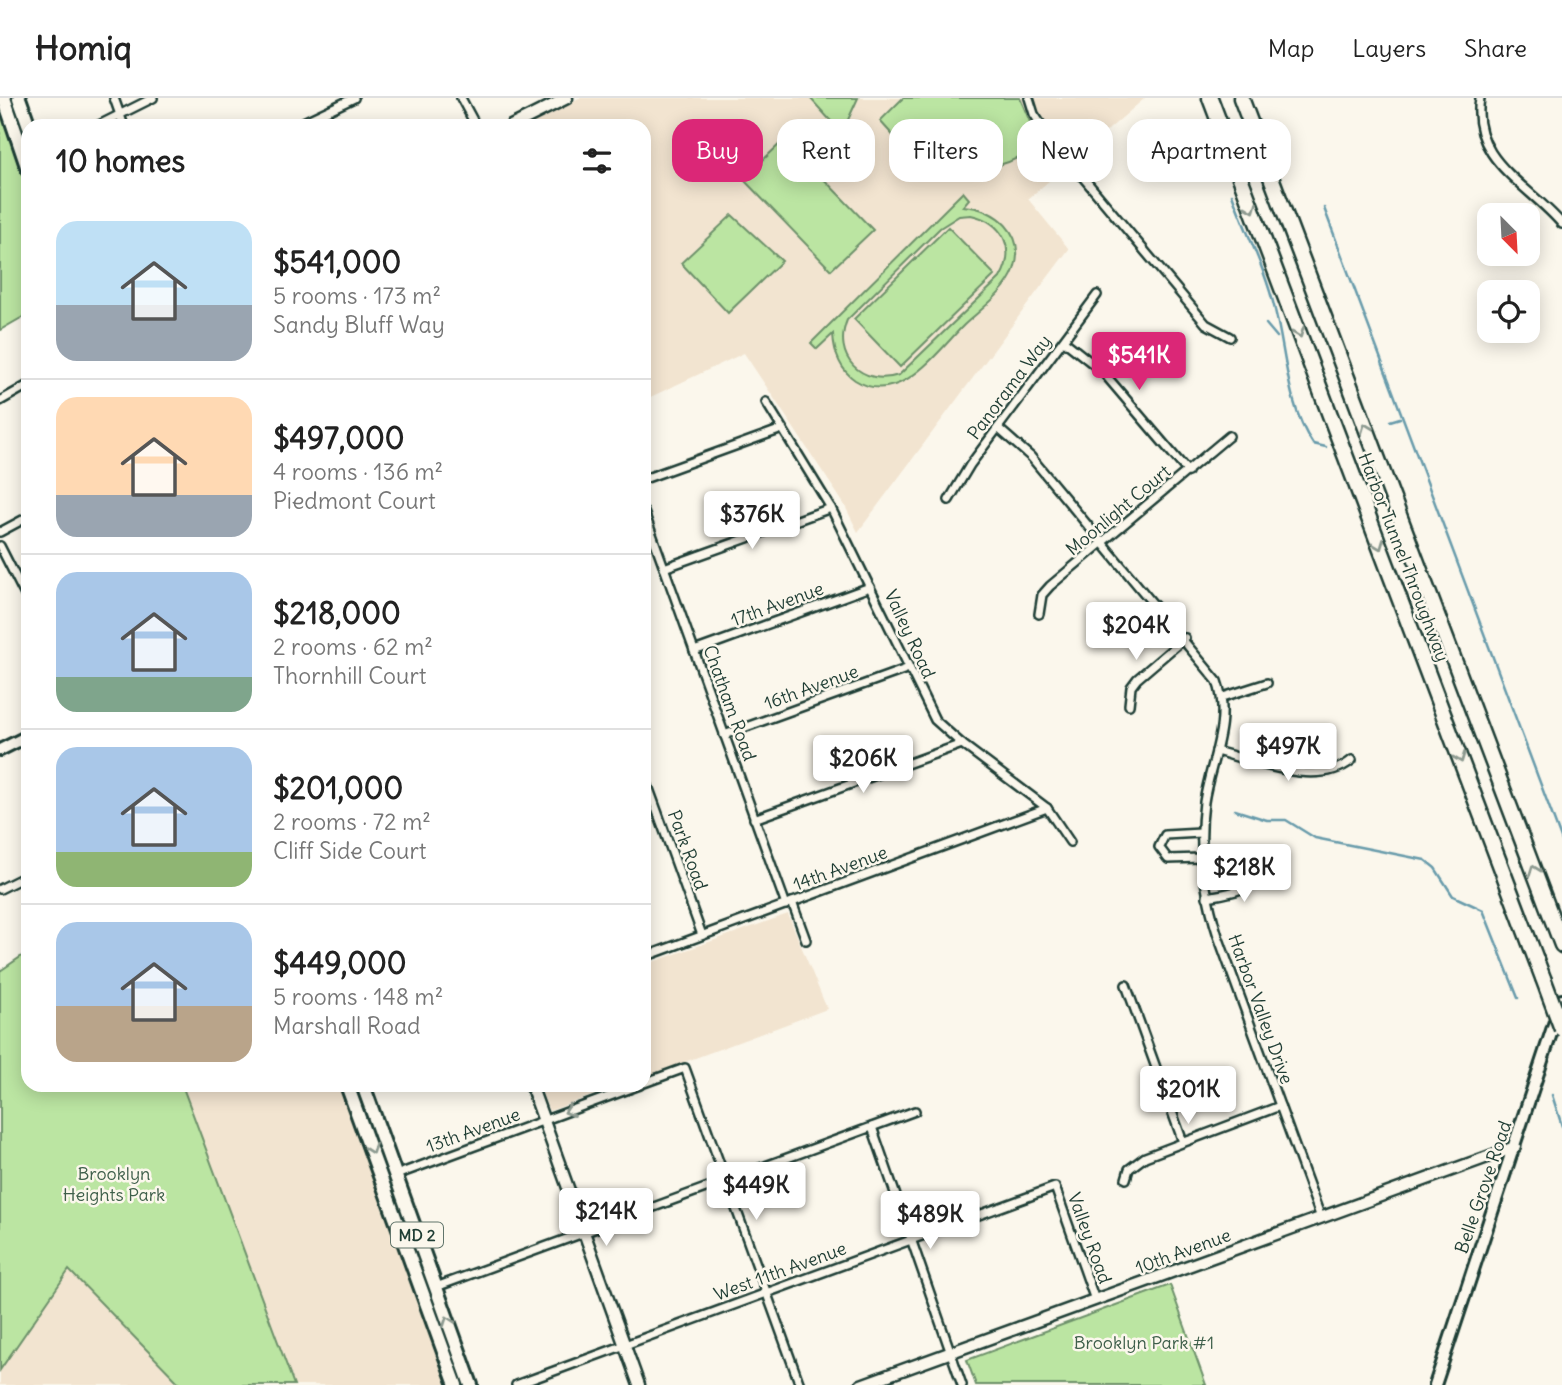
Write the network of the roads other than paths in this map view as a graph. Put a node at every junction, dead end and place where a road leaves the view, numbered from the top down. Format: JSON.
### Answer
{"nodes":[{"id":1,"x":4,"y":98,"type":"edge"},
{"id":2,"x":19,"y":98,"type":"edge"},
{"id":3,"x":114,"y":98,"type":"edge"},
{"id":4,"x":153,"y":98,"type":"edge"},
{"id":5,"x":354,"y":98,"type":"edge"},
{"id":6,"x":461,"y":98,"type":"edge"},
{"id":7,"x":567,"y":98,"type":"edge"},
{"id":8,"x":1029,"y":98,"type":"edge"},
{"id":9,"x":1210,"y":98,"type":"edge"},
{"id":10,"x":1241,"y":98,"type":"edge"},
{"id":11,"x":1480,"y":98,"type":"edge"},
{"id":12,"x":120,"y":115,"type":"junction"},
{"id":13,"x":26,"y":119,"type":"edge"},
{"id":14,"x":112,"y":119,"type":"edge"},
{"id":15,"x":121,"y":119,"type":"edge"},
{"id":16,"x":310,"y":119,"type":"edge"},
{"id":17,"x":472,"y":119,"type":"edge"},
{"id":18,"x":526,"y":119,"type":"edge"},
{"id":19,"x":21,"y":147,"type":"edge"},
{"id":20,"x":1562,"y":224,"type":"edge"},
{"id":21,"x":1097,"y":295,"type":"dead end"},
{"id":22,"x":1230,"y":337,"type":"dead end"},
{"id":23,"x":1064,"y":341,"type":"junction"},
{"id":24,"x":21,"y":389,"type":"edge"},
{"id":25,"x":0,"y":401,"type":"edge"},
{"id":26,"x":766,"y":402,"type":"dead end"},
{"id":27,"x":998,"y":428,"type":"junction"},
{"id":28,"x":782,"y":429,"type":"junction"},
{"id":29,"x":1229,"y":436,"type":"dead end"},
{"id":30,"x":1188,"y":472,"type":"junction"},
{"id":31,"x":651,"y":476,"type":"edge"},
{"id":32,"x":949,"y":500,"type":"dead end"},
{"id":33,"x":831,"y":508,"type":"junction"},
{"id":34,"x":21,"y":521,"type":"edge"},
{"id":35,"x":0,"y":532,"type":"edge"},
{"id":36,"x":651,"y":532,"type":"edge"},
{"id":37,"x":1103,"y":543,"type":"junction"},
{"id":38,"x":0,"y":546,"type":"edge"},
{"id":39,"x":664,"y":568,"type":"junction"},
{"id":40,"x":21,"y":587,"type":"edge"},
{"id":41,"x":870,"y":587,"type":"junction"},
{"id":42,"x":1039,"y":614,"type":"dead end"},
{"id":43,"x":1185,"y":638,"type":"junction"},
{"id":44,"x":694,"y":651,"type":"junction"},
{"id":45,"x":909,"y":668,"type":"junction"},
{"id":46,"x":1267,"y":683,"type":"dead end"},
{"id":47,"x":1223,"y":697,"type":"junction"},
{"id":48,"x":1129,"y":705,"type":"dead end"},
{"id":49,"x":724,"y":735,"type":"junction"},
{"id":50,"x":21,"y":740,"type":"edge"},
{"id":51,"x":962,"y":744,"type":"junction"},
{"id":52,"x":0,"y":750,"type":"edge"},
{"id":53,"x":1216,"y":751,"type":"junction"},
{"id":54,"x":1352,"y":760,"type":"dead end"},
{"id":55,"x":651,"y":794,"type":"edge"},
{"id":56,"x":1047,"y":808,"type":"junction"},
{"id":57,"x":754,"y":819,"type":"junction"},
{"id":58,"x":1201,"y":833,"type":"junction"},
{"id":59,"x":1070,"y":842,"type":"dead end"},
{"id":60,"x":1201,"y":858,"type":"junction"},
{"id":61,"x":1260,"y":873,"type":"dead end"},
{"id":62,"x":21,"y":878,"type":"edge"},
{"id":63,"x":0,"y":889,"type":"edge"},
{"id":64,"x":1207,"y":897,"type":"junction"},
{"id":65,"x":789,"y":903,"type":"junction"},
{"id":66,"x":702,"y":935,"type":"junction"},
{"id":67,"x":1560,"y":939,"type":"edge"},
{"id":68,"x":806,"y":940,"type":"dead end"},
{"id":69,"x":651,"y":954,"type":"edge"},
{"id":70,"x":1126,"y":985,"type":"dead end"},
{"id":71,"x":1562,"y":1000,"type":"edge"},
{"id":72,"x":1562,"y":1029,"type":"edge"},
{"id":73,"x":651,"y":1081,"type":"edge"},
{"id":74,"x":350,"y":1092,"type":"edge"},
{"id":75,"x":366,"y":1092,"type":"edge"},
{"id":76,"x":534,"y":1092,"type":"edge"},
{"id":77,"x":621,"y":1092,"type":"edge"},
{"id":78,"x":1280,"y":1107,"type":"junction"},
{"id":79,"x":915,"y":1111,"type":"dead end"},
{"id":80,"x":544,"y":1121,"type":"junction"},
{"id":81,"x":872,"y":1127,"type":"junction"},
{"id":82,"x":1183,"y":1142,"type":"junction"},
{"id":83,"x":1515,"y":1147,"type":"junction"},
{"id":84,"x":396,"y":1175,"type":"junction"},
{"id":85,"x":1126,"y":1179,"type":"dead end"},
{"id":86,"x":726,"y":1181,"type":"junction"},
{"id":87,"x":1055,"y":1187,"type":"joint"},
{"id":88,"x":1321,"y":1218,"type":"junction"},
{"id":89,"x":584,"y":1233,"type":"junction"},
{"id":90,"x":911,"y":1240,"type":"junction"},
{"id":91,"x":436,"y":1287,"type":"junction"},
{"id":92,"x":766,"y":1293,"type":"junction"},
{"id":93,"x":1095,"y":1300,"type":"junction"},
{"id":94,"x":625,"y":1345,"type":"junction"},
{"id":95,"x":951,"y":1352,"type":"junction"},
{"id":96,"x":456,"y":1385,"type":"edge"},
{"id":97,"x":471,"y":1385,"type":"edge"},
{"id":98,"x":516,"y":1385,"type":"edge"},
{"id":99,"x":639,"y":1385,"type":"edge"},
{"id":100,"x":800,"y":1385,"type":"edge"},
{"id":101,"x":861,"y":1385,"type":"edge"},
{"id":102,"x":962,"y":1385,"type":"edge"},
{"id":103,"x":1434,"y":1385,"type":"edge"}],
"edges":[{"from":1,"to":19,"type":"main road"},
{"from":2,"to":13,"type":"main road"},
{"from":3,"to":12,"type":"street"},
{"from":4,"to":12,"type":"street"},
{"from":5,"to":16,"type":"street"},
{"from":6,"to":17,"type":"street"},
{"from":7,"to":18,"type":"street"},
{"from":8,"to":22,"type":"street"},
{"from":9,"to":72,"type":"highway","name":"Harbor Tunnel Throughway","one_way":true,"bridge":true},
{"from":67,"to":10,"type":"highway","name":"Harbor Tunnel Throughway","one_way":true},
{"from":11,"to":20,"type":"street"},
{"from":12,"to":14,"type":"street"},
{"from":12,"to":15,"type":"street"},
{"from":21,"to":23,"type":"street","name":"Panorama Way"},
{"from":23,"to":27,"type":"street","name":"Panorama Way"},
{"from":23,"to":30,"type":"street"},
{"from":24,"to":25,"type":"street"},
{"from":26,"to":28,"type":"street","name":"Valley Road"},
{"from":27,"to":32,"type":"street","name":"Panorama Way"},
{"from":27,"to":37,"type":"street"},
{"from":28,"to":31,"type":"street"},
{"from":28,"to":33,"type":"street","name":"Valley Road"},
{"from":29,"to":30,"type":"street","name":"Moonlight Court"},
{"from":30,"to":37,"type":"street","name":"Moonlight Court"},
{"from":33,"to":39,"type":"street"},
{"from":33,"to":41,"type":"street","name":"Valley Road"},
{"from":34,"to":35,"type":"street"},
{"from":36,"to":39,"type":"street","name":"Chatham Road"},
{"from":37,"to":42,"type":"street","name":"Moonlight Court"},
{"from":37,"to":43,"type":"street"},
{"from":38,"to":40,"type":"street"},
{"from":39,"to":44,"type":"street","name":"Chatham Road"},
{"from":41,"to":44,"type":"street","name":"17th Avenue"},
{"from":41,"to":45,"type":"street","name":"Valley Road"},
{"from":43,"to":47,"type":"street"},
{"from":43,"to":48,"type":"street"},
{"from":44,"to":49,"type":"street","name":"Chatham Road"},
{"from":45,"to":49,"type":"street","name":"16th Avenue"},
{"from":45,"to":51,"type":"street","name":"Valley Road"},
{"from":46,"to":47,"type":"street"},
{"from":47,"to":53,"type":"street","name":"Harbor Valley Drive"},
{"from":49,"to":57,"type":"street","name":"Chatham Road"},
{"from":50,"to":52,"type":"main road"},
{"from":51,"to":56,"type":"street","name":"Valley Road"},
{"from":51,"to":57,"type":"street"},
{"from":53,"to":54,"type":"street"},
{"from":53,"to":58,"type":"street","name":"Harbor Valley Drive"},
{"from":55,"to":66,"type":"street","name":"Park Road"},
{"from":56,"to":59,"type":"street","name":"Valley Road"},
{"from":56,"to":65,"type":"street","name":"14th Avenue"},
{"from":57,"to":65,"type":"street","name":"Chatham Road"},
{"from":58,"to":60,"type":"street","name":"Harbor Valley Drive"},
{"from":58,"to":60,"type":"street"},
{"from":60,"to":64,"type":"street","name":"Harbor Valley Drive"},
{"from":61,"to":64,"type":"street"},
{"from":62,"to":63,"type":"street"},
{"from":64,"to":78,"type":"street","name":"Harbor Valley Drive"},
{"from":65,"to":66,"type":"street","name":"14th Avenue"},
{"from":65,"to":68,"type":"street","name":"Chatham Road"},
{"from":66,"to":69,"type":"street","name":"14th Avenue"},
{"from":70,"to":82,"type":"street"},
{"from":71,"to":83,"type":"main road","name":"Belle Grove Road"},
{"from":73,"to":86,"type":"street","name":"13th Avenue"},
{"from":74,"to":96,"type":"main road","number":"MD 2","one_way":true},
{"from":75,"to":84,"type":"main road","number":"MD 2"},
{"from":76,"to":80,"type":"street"},
{"from":77,"to":80,"type":"street","name":"13th Avenue","one_way":true},
{"from":78,"to":82,"type":"street"},
{"from":78,"to":88,"type":"street","name":"Harbor Valley Drive"},
{"from":79,"to":81,"type":"street"},
{"from":80,"to":84,"type":"street","name":"13th Avenue"},
{"from":80,"to":89,"type":"street"},
{"from":81,"to":86,"type":"street"},
{"from":81,"to":90,"type":"street"},
{"from":82,"to":85,"type":"street"},
{"from":83,"to":88,"type":"street","name":"10th Avenue"},
{"from":83,"to":103,"type":"main road","name":"Belle Grove Road"},
{"from":84,"to":91,"type":"main road","number":"MD 2"},
{"from":86,"to":89,"type":"street"},
{"from":86,"to":92,"type":"street"},
{"from":87,"to":90,"type":"street","name":"West 11th Avenue"},
{"from":87,"to":93,"type":"street","name":"Valley Road"},
{"from":88,"to":93,"type":"street","name":"10th Avenue"},
{"from":89,"to":91,"type":"street"},
{"from":89,"to":94,"type":"street"},
{"from":90,"to":92,"type":"street","name":"West 11th Avenue"},
{"from":90,"to":95,"type":"street"},
{"from":97,"to":91,"type":"main road","number":"MD 2","one_way":true},
{"from":92,"to":94,"type":"street","name":"West 11th Avenue"},
{"from":92,"to":100,"type":"street"},
{"from":93,"to":95,"type":"street","name":"10th Avenue"},
{"from":94,"to":98,"type":"street","name":"West 11th Avenue"},
{"from":94,"to":99,"type":"street"},
{"from":95,"to":101,"type":"street","name":"10th Avenue"},
{"from":95,"to":102,"type":"street"}]}
